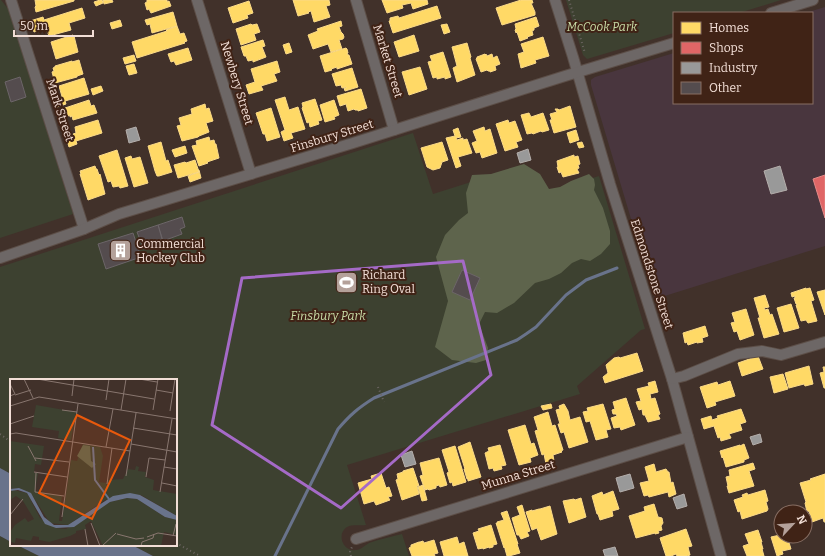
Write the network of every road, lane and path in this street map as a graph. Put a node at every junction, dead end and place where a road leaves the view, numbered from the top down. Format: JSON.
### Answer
{"nodes":[{"id":1,"x":11,"y":0,"type":"edge"},
{"id":2,"x":197,"y":0,"type":"edge"},
{"id":3,"x":356,"y":0,"type":"edge"},
{"id":4,"x":555,"y":0,"type":"edge"},
{"id":5,"x":570,"y":0,"type":"edge"},
{"id":6,"x":813,"y":0,"type":"edge"},
{"id":7,"x":774,"y":12,"type":"edge"},
{"id":8,"x":673,"y":43,"type":"edge"},
{"id":9,"x":586,"y":53,"type":"dead end"},
{"id":10,"x":578,"y":72,"type":"junction"},
{"id":11,"x":394,"y":130,"type":"junction"},
{"id":12,"x":252,"y":174,"type":"junction"},
{"id":13,"x":84,"y":229,"type":"junction"},
{"id":14,"x":0,"y":258,"type":"edge"},
{"id":15,"x":825,"y":342,"type":"edge"},
{"id":16,"x":672,"y":379,"type":"junction"},
{"id":17,"x":378,"y":387,"type":"dead end"},
{"id":18,"x":384,"y":402,"type":"dead end"},
{"id":19,"x":0,"y":434,"type":"edge"},
{"id":20,"x":688,"y":437,"type":"junction"},
{"id":21,"x":10,"y":441,"type":"edge"},
{"id":22,"x":356,"y":539,"type":"dead end"},
{"id":23,"x":177,"y":544,"type":"edge"},
{"id":24,"x":200,"y":556,"type":"edge"},
{"id":25,"x":721,"y":556,"type":"edge"}],
"edges":[{"from":1,"to":13,"type":"street","name":"Mark Street"},
{"from":2,"to":12,"type":"street","name":"Newbery Street"},
{"from":3,"to":11,"type":"street","name":"Market Street"},
{"from":4,"to":10,"type":"street","name":"Edmondstone Street"},
{"from":5,"to":9,"type":"path"},
{"from":6,"to":7,"type":"street"},
{"from":8,"to":10,"type":"street","name":"Finsbury Street"},
{"from":10,"to":11,"type":"street","name":"Finsbury Street"},
{"from":10,"to":16,"type":"street","name":"Edmondstone Street"},
{"from":11,"to":12,"type":"street","name":"Finsbury Street"},
{"from":12,"to":13,"type":"street","name":"Finsbury Street"},
{"from":13,"to":14,"type":"street","name":"Finsbury Street"},
{"from":15,"to":16,"type":"street"},
{"from":16,"to":20,"type":"street","name":"Edmondstone Street"},
{"from":17,"to":18,"type":"path"},
{"from":19,"to":21,"type":"path"},
{"from":20,"to":22,"type":"street","name":"Munna Street"},
{"from":20,"to":25,"type":"street","name":"Edmondstone Street"},
{"from":23,"to":24,"type":"path"}]}
